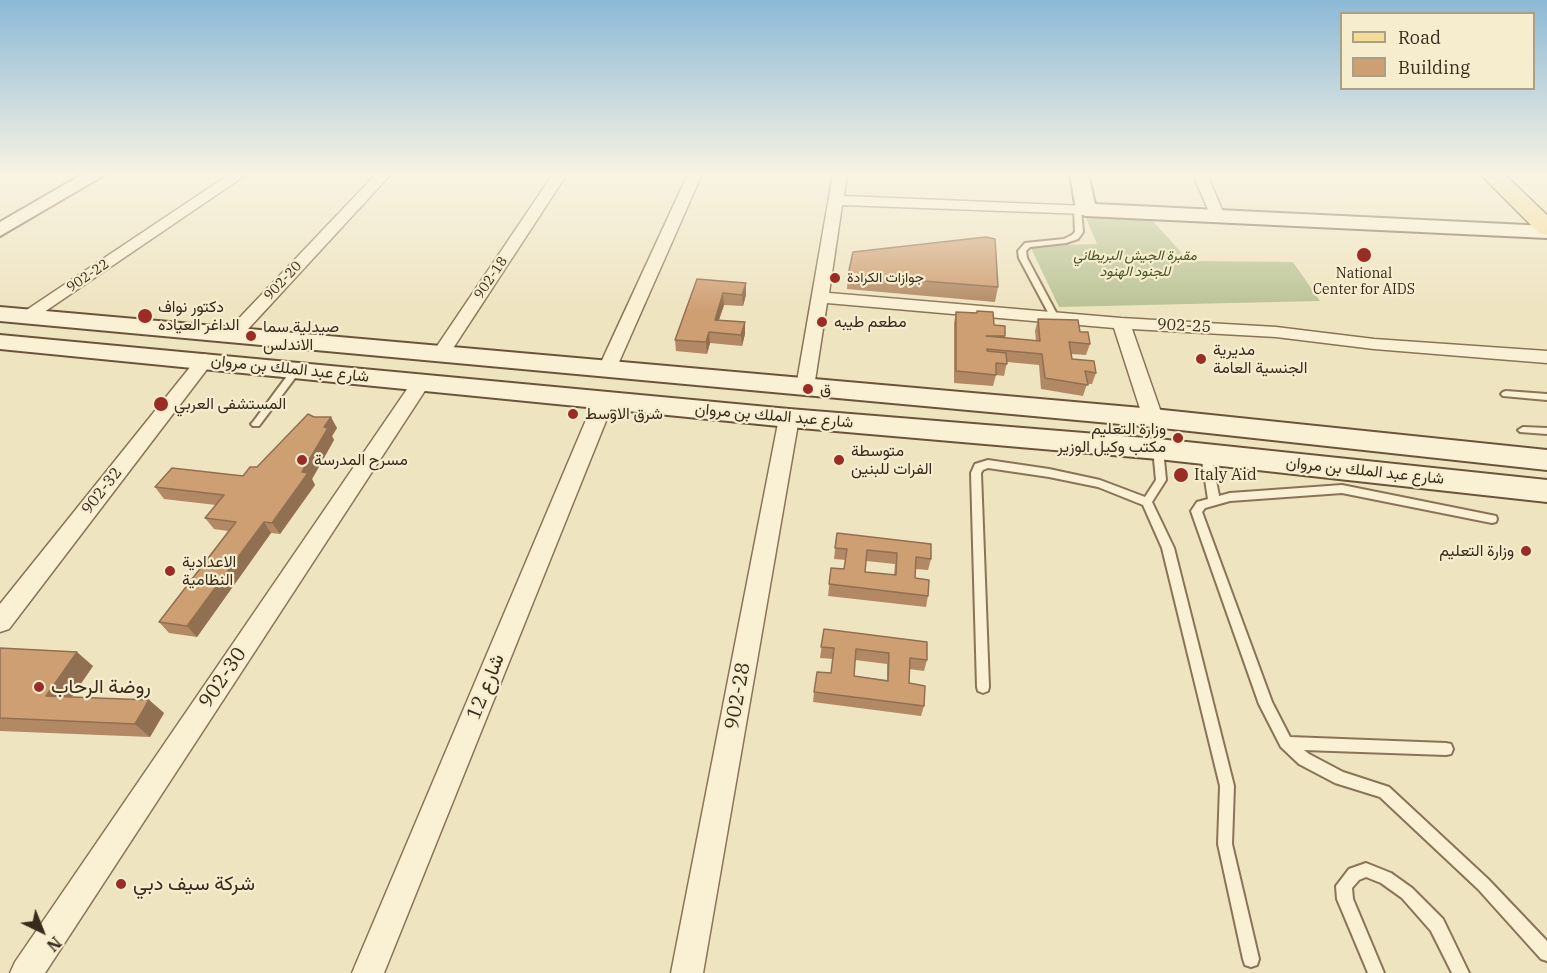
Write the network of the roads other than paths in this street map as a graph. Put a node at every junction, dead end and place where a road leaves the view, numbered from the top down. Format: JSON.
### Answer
{"nodes":[{"id":1,"x":18,"y":219,"type":"edge"},
{"id":2,"x":172,"y":219,"type":"edge"},
{"id":3,"x":341,"y":219,"type":"edge"},
{"id":4,"x":530,"y":219,"type":"edge"},
{"id":5,"x":675,"y":219,"type":"edge"},
{"id":6,"x":833,"y":219,"type":"edge"},
{"id":7,"x":1081,"y":219,"type":"edge"},
{"id":8,"x":1279,"y":219,"type":"edge"},
{"id":9,"x":0,"y":230,"type":"edge"},
{"id":10,"x":1547,"y":230,"type":"edge"},
{"id":11,"x":820,"y":297,"type":"junction"},
{"id":12,"x":0,"y":314,"type":"edge"},
{"id":13,"x":25,"y":317,"type":"junction"},
{"id":14,"x":1055,"y":318,"type":"junction"},
{"id":15,"x":1121,"y":323,"type":"junction"},
{"id":16,"x":232,"y":336,"type":"junction"},
{"id":17,"x":0,"y":342,"type":"edge"},
{"id":18,"x":315,"y":342,"type":"junction"},
{"id":19,"x":356,"y":345,"type":"junction"},
{"id":20,"x":442,"y":352,"type":"junction"},
{"id":21,"x":1547,"y":357,"type":"edge"},
{"id":22,"x":205,"y":360,"type":"junction"},
{"id":23,"x":607,"y":369,"type":"junction"},
{"id":24,"x":293,"y":370,"type":"junction"},
{"id":25,"x":330,"y":374,"type":"junction"},
{"id":26,"x":421,"y":383,"type":"junction"},
{"id":27,"x":805,"y":387,"type":"junction"},
{"id":28,"x":1506,"y":394,"type":"dead end"},
{"id":29,"x":1547,"y":397,"type":"edge"},
{"id":30,"x":604,"y":401,"type":"junction"},
{"id":31,"x":1006,"y":405,"type":"junction"},
{"id":32,"x":789,"y":418,"type":"junction"},
{"id":33,"x":1153,"y":418,"type":"junction"},
{"id":34,"x":256,"y":424,"type":"dead end"},
{"id":35,"x":1264,"y":430,"type":"junction"},
{"id":36,"x":1523,"y":430,"type":"dead end"},
{"id":37,"x":1547,"y":431,"type":"edge"},
{"id":38,"x":1008,"y":436,"type":"junction"},
{"id":39,"x":1158,"y":449,"type":"junction"},
{"id":40,"x":1206,"y":454,"type":"junction"},
{"id":41,"x":1547,"y":460,"type":"edge"},
{"id":42,"x":1275,"y":462,"type":"junction"},
{"id":43,"x":1547,"y":491,"type":"edge"},
{"id":44,"x":1214,"y":500,"type":"junction"},
{"id":45,"x":1147,"y":502,"type":"junction"},
{"id":46,"x":1492,"y":519,"type":"dead end"},
{"id":47,"x":0,"y":622,"type":"edge"},
{"id":48,"x":983,"y":687,"type":"dead end"},
{"id":49,"x":1286,"y":743,"type":"junction"},
{"id":50,"x":1446,"y":749,"type":"dead end"},
{"id":51,"x":1547,"y":953,"type":"edge"},
{"id":52,"x":1251,"y":959,"type":"dead end"},
{"id":53,"x":26,"y":973,"type":"edge"},
{"id":54,"x":368,"y":973,"type":"edge"},
{"id":55,"x":687,"y":973,"type":"edge"},
{"id":56,"x":1376,"y":973,"type":"edge"},
{"id":57,"x":1461,"y":973,"type":"edge"}],
"edges":[{"from":1,"to":9,"type":"street"},
{"from":2,"to":13,"type":"street","name":"902-22"},
{"from":3,"to":16,"type":"street","name":"902-20"},
{"from":4,"to":20,"type":"street","name":"902-18"},
{"from":5,"to":23,"type":"street"},
{"from":6,"to":11,"type":"street"},
{"from":7,"to":14,"type":"lane"},
{"from":8,"to":10,"type":"street"},
{"from":11,"to":14,"type":"street","name":"902-25"},
{"from":11,"to":27,"type":"street"},
{"from":12,"to":13,"type":"street","name":"شارع عبد الملك بن مروان"},
{"from":13,"to":16,"type":"street","name":"شارع عبد الملك بن مروان"},
{"from":14,"to":15,"type":"street","name":"902-25"},
{"from":15,"to":21,"type":"street","name":"902-25"},
{"from":15,"to":33,"type":"street"},
{"from":16,"to":18,"type":"street","name":"شارع عبد الملك بن مروان"},
{"from":17,"to":22,"type":"street","name":"شارع عبد الملك بن مروان"},
{"from":18,"to":19,"type":"street","name":"شارع عبد الملك بن مروان"},
{"from":18,"to":24,"type":"street"},
{"from":19,"to":20,"type":"street","name":"شارع عبد الملك بن مروان"},
{"from":19,"to":25,"type":"street"},
{"from":20,"to":23,"type":"street","name":"شارع عبد الملك بن مروان"},
{"from":22,"to":24,"type":"street","name":"شارع عبد الملك بن مروان"},
{"from":22,"to":47,"type":"street","name":"902-32"},
{"from":23,"to":27,"type":"street","name":"شارع عبد الملك بن مروان"},
{"from":24,"to":25,"type":"street","name":"شارع عبد الملك بن مروان"},
{"from":24,"to":34,"type":"lane"},
{"from":25,"to":26,"type":"street","name":"شارع عبد الملك بن مروان"},
{"from":26,"to":30,"type":"street","name":"شارع عبد الملك بن مروان"},
{"from":26,"to":53,"type":"street","name":"902-30"},
{"from":27,"to":31,"type":"street","name":"شارع عبد الملك بن مروان"},
{"from":28,"to":29,"type":"lane"},
{"from":30,"to":32,"type":"street","name":"شارع عبد الملك بن مروان"},
{"from":30,"to":54,"type":"street","name":"شارع 12"},
{"from":31,"to":33,"type":"street","name":"شارع عبد الملك بن مروان"},
{"from":31,"to":38,"type":"street"},
{"from":32,"to":38,"type":"street","name":"شارع عبد الملك بن مروان"},
{"from":32,"to":55,"type":"street","name":"902-28"},
{"from":33,"to":35,"type":"street","name":"شارع عبد الملك بن مروان"},
{"from":35,"to":41,"type":"street","name":"شارع عبد الملك بن مروان"},
{"from":35,"to":42,"type":"street"},
{"from":36,"to":37,"type":"lane"},
{"from":38,"to":39,"type":"street","name":"شارع عبد الملك بن مروان"},
{"from":39,"to":40,"type":"street","name":"شارع عبد الملك بن مروان"},
{"from":39,"to":45,"type":"lane"},
{"from":40,"to":42,"type":"street","name":"شارع عبد الملك بن مروان"},
{"from":40,"to":44,"type":"lane"},
{"from":42,"to":43,"type":"street","name":"شارع عبد الملك بن مروان"},
{"from":44,"to":46,"type":"lane"},
{"from":44,"to":49,"type":"lane"},
{"from":45,"to":48,"type":"lane"},
{"from":45,"to":52,"type":"lane"},
{"from":49,"to":50,"type":"lane"},
{"from":49,"to":51,"type":"lane"},
{"from":56,"to":57,"type":"lane"}]}
